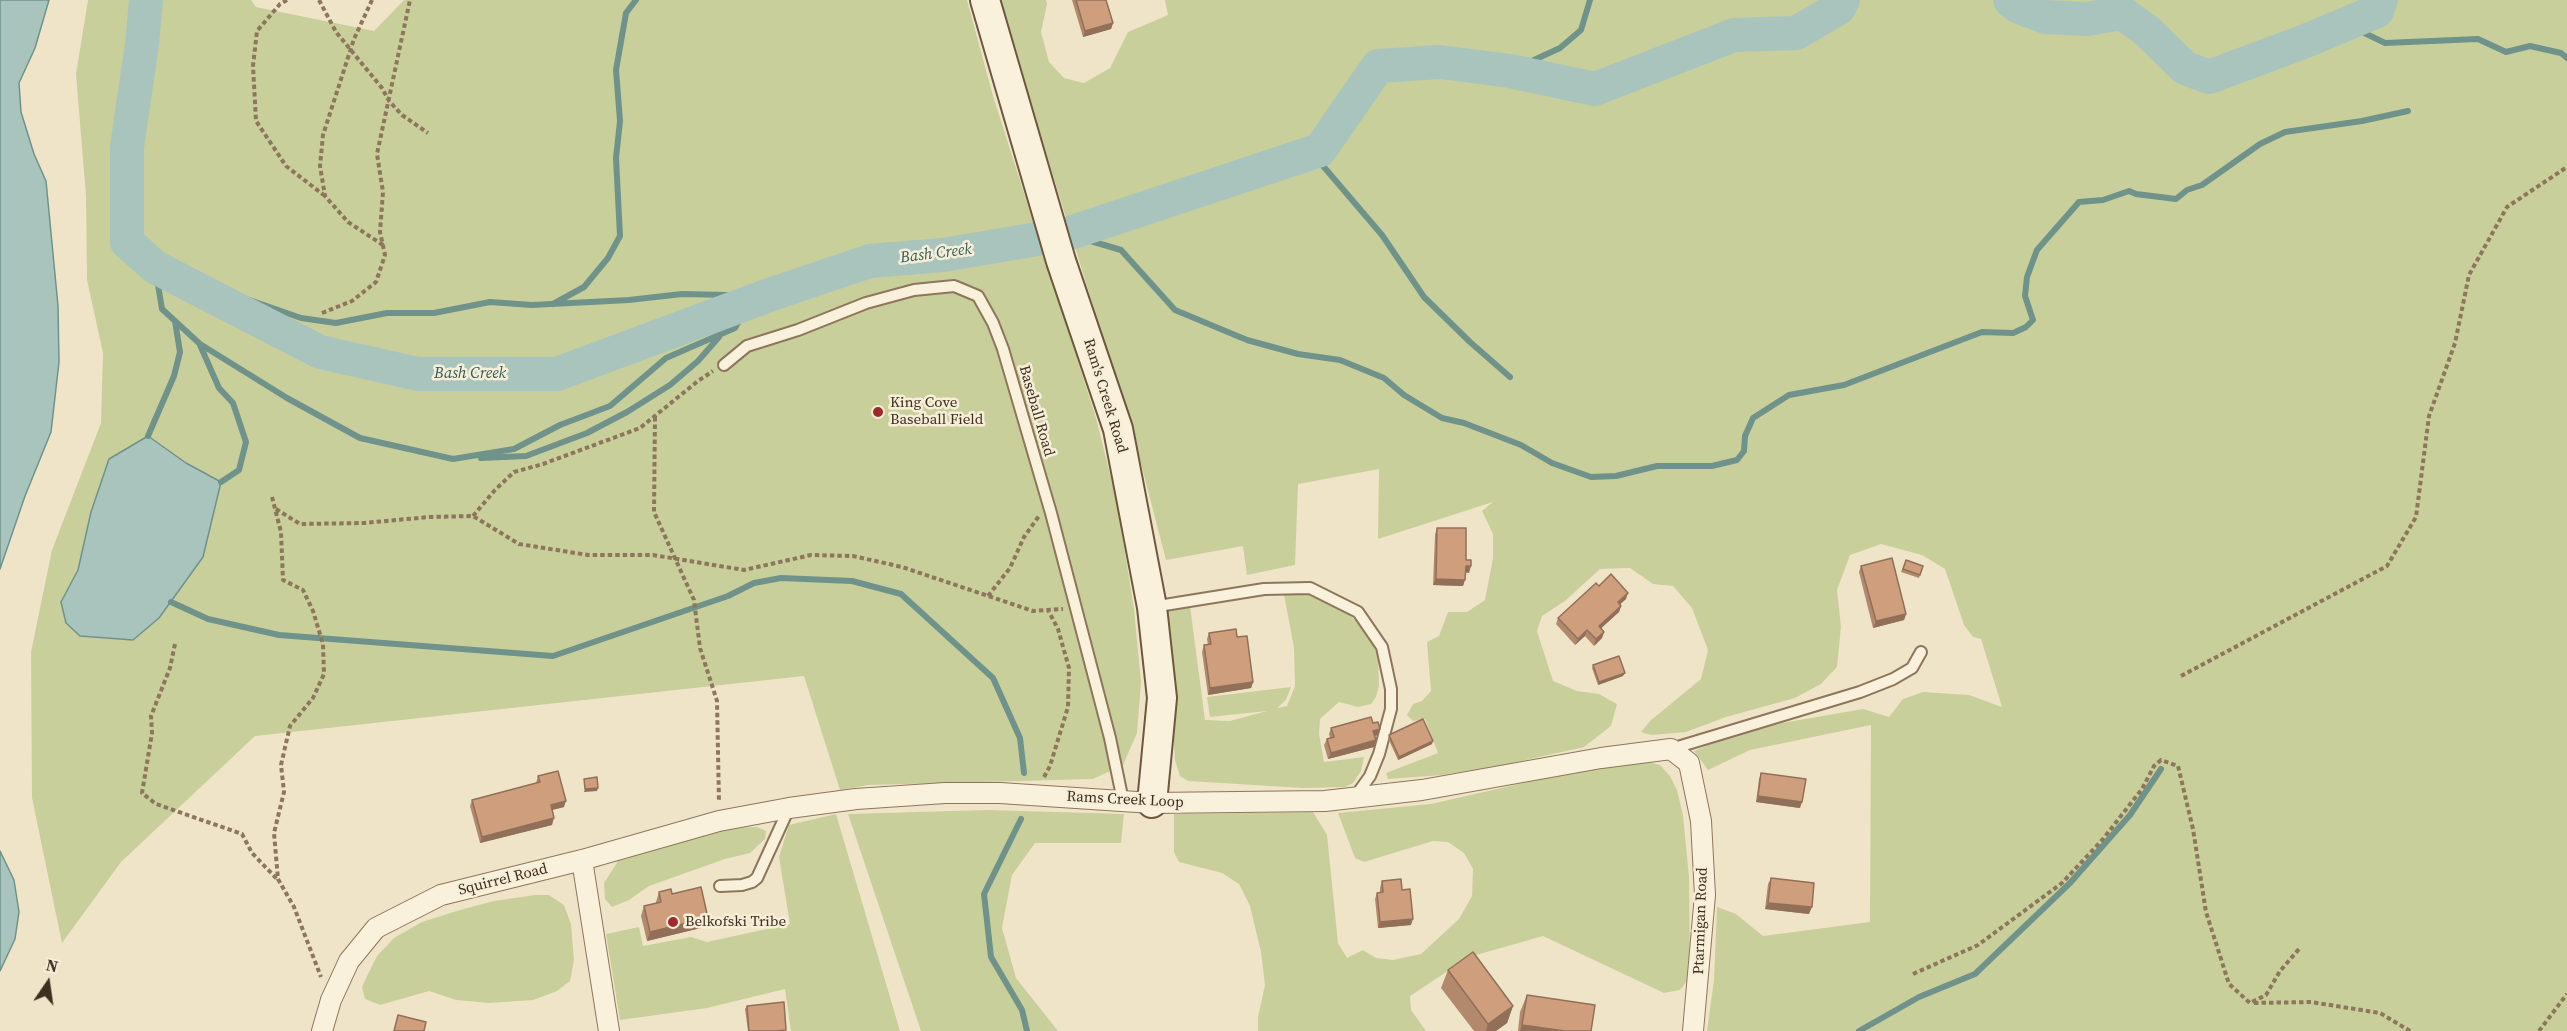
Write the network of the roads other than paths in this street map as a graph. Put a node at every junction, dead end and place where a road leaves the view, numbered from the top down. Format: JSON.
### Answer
{"nodes":[{"id":1,"x":985,"y":0,"type":"edge"},
{"id":2,"x":724,"y":365,"type":"road end"},
{"id":3,"x":1152,"y":608,"type":"junction"},
{"id":4,"x":1921,"y":652,"type":"dead end"},
{"id":5,"x":1671,"y":749,"type":"junction"},
{"id":6,"x":1355,"y":797,"type":"junction"},
{"id":7,"x":1123,"y":801,"type":"junction"},
{"id":8,"x":1152,"y":803,"type":"junction"},
{"id":9,"x":789,"y":808,"type":"junction"},
{"id":10,"x":582,"y":860,"type":"junction"},
{"id":11,"x":720,"y":886,"type":"dead end"},
{"id":12,"x":322,"y":1031,"type":"edge"},
{"id":13,"x":609,"y":1031,"type":"edge"},
{"id":14,"x":1693,"y":1031,"type":"edge"}],
"edges":[{"from":1,"to":3,"type":"street","name":"Ram's Creek Road"},
{"from":2,"to":7,"type":"lane","name":"Baseball Road"},
{"from":3,"to":6,"type":"lane"},
{"from":3,"to":8,"type":"street","name":"Ram's Creek Road"},
{"from":4,"to":5,"type":"lane"},
{"from":5,"to":6,"type":"street","name":"Rams Creek Loop"},
{"from":5,"to":14,"type":"street","name":"Ptarmigan Road"},
{"from":6,"to":8,"type":"street","name":"Rams Creek Loop"},
{"from":7,"to":8,"type":"street","name":"Rams Creek Loop"},
{"from":7,"to":9,"type":"street","name":"Rams Creek Loop"},
{"from":9,"to":10,"type":"street","name":"Rams Creek Loop"},
{"from":9,"to":11,"type":"lane"},
{"from":10,"to":12,"type":"street","name":"Squirrel Road"},
{"from":10,"to":13,"type":"street"}]}
